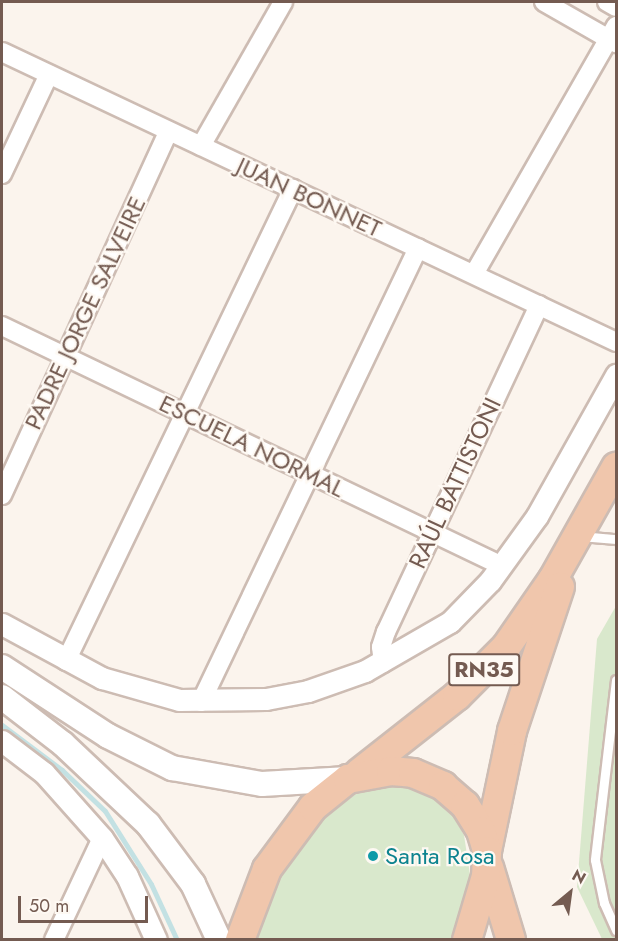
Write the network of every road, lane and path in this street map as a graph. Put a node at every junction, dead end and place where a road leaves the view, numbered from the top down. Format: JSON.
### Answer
{"nodes":[{"id":1,"x":283,"y":2,"type":"edge"},
{"id":2,"x":544,"y":2,"type":"edge"},
{"id":3,"x":607,"y":2,"type":"edge"},
{"id":4,"x":616,"y":7,"type":"edge"},
{"id":5,"x":614,"y":36,"type":"edge"},
{"id":6,"x":2,"y":51,"type":"edge"},
{"id":7,"x":49,"y":74,"type":"junction"},
{"id":8,"x":169,"y":130,"type":"junction"},
{"id":9,"x":201,"y":146,"type":"junction"},
{"id":10,"x":2,"y":174,"type":"edge"},
{"id":11,"x":293,"y":189,"type":"junction"},
{"id":12,"x":418,"y":248,"type":"junction"},
{"id":13,"x":474,"y":274,"type":"junction"},
{"id":14,"x":539,"y":305,"type":"junction"},
{"id":15,"x":2,"y":326,"type":"edge"},
{"id":16,"x":616,"y":342,"type":"edge"},
{"id":17,"x":64,"y":356,"type":"junction"},
{"id":18,"x":616,"y":375,"type":"edge"},
{"id":19,"x":185,"y":414,"type":"junction"},
{"id":20,"x":616,"y":466,"type":"edge"},
{"id":21,"x":310,"y":474,"type":"junction"},
{"id":22,"x":2,"y":495,"type":"edge"},
{"id":23,"x":432,"y":532,"type":"junction"},
{"id":24,"x":578,"y":535,"type":"junction"},
{"id":25,"x":616,"y":539,"type":"edge"},
{"id":26,"x":502,"y":566,"type":"junction"},
{"id":27,"x":2,"y":624,"type":"edge"},
{"id":28,"x":66,"y":661,"type":"junction"},
{"id":29,"x":383,"y":663,"type":"junction"},
{"id":30,"x":2,"y":667,"type":"edge"},
{"id":31,"x":616,"y":680,"type":"edge"},
{"id":32,"x":2,"y":697,"type":"edge"},
{"id":33,"x":201,"y":702,"type":"junction"},
{"id":34,"x":2,"y":742,"type":"edge"},
{"id":35,"x":353,"y":777,"type":"junction"},
{"id":36,"x":102,"y":838,"type":"junction"},
{"id":37,"x":487,"y":856,"type":"junction"},
{"id":38,"x":616,"y":930,"type":"edge"},
{"id":39,"x":54,"y":939,"type":"edge"},
{"id":40,"x":156,"y":939,"type":"edge"},
{"id":41,"x":219,"y":939,"type":"edge"},
{"id":42,"x":240,"y":939,"type":"edge"},
{"id":43,"x":467,"y":939,"type":"edge"},
{"id":44,"x":511,"y":939,"type":"edge"}],
"edges":[{"from":1,"to":9,"type":"street"},
{"from":2,"to":5,"type":"street"},
{"from":3,"to":4,"type":"street"},
{"from":5,"to":13,"type":"street"},
{"from":6,"to":7,"type":"street","name":"JUAN BONNET"},
{"from":7,"to":8,"type":"street","name":"JUAN BONNET"},
{"from":7,"to":10,"type":"street"},
{"from":8,"to":9,"type":"street","name":"JUAN BONNET"},
{"from":8,"to":17,"type":"street","name":"PADRE JORGE SALVEIRE"},
{"from":9,"to":11,"type":"street","name":"JUAN BONNET"},
{"from":11,"to":12,"type":"street","name":"JUAN BONNET"},
{"from":11,"to":19,"type":"street"},
{"from":12,"to":13,"type":"street","name":"JUAN BONNET"},
{"from":12,"to":21,"type":"street"},
{"from":13,"to":14,"type":"street","name":"JUAN BONNET"},
{"from":14,"to":16,"type":"street","name":"JUAN BONNET"},
{"from":14,"to":23,"type":"street","name":"RAÚL BATTISTONI"},
{"from":15,"to":17,"type":"street","name":"ESCUELA NORMAL"},
{"from":17,"to":19,"type":"street","name":"ESCUELA NORMAL"},
{"from":17,"to":22,"type":"street","name":"PADRE JORGE SALVEIRE"},
{"from":18,"to":26,"type":"street"},
{"from":19,"to":21,"type":"street","name":"ESCUELA NORMAL"},
{"from":19,"to":28,"type":"street"},
{"from":20,"to":24,"type":"highway","number":"RN35"},
{"from":21,"to":23,"type":"street","name":"ESCUELA NORMAL"},
{"from":21,"to":33,"type":"street"},
{"from":23,"to":26,"type":"street","name":"ESCUELA NORMAL"},
{"from":23,"to":29,"type":"street","name":"RAÚL BATTISTONI"},
{"from":24,"to":25,"type":"lane"},
{"from":24,"to":35,"type":"highway","number":"RN35"},
{"from":24,"to":37,"type":"highway","number":"RN35"},
{"from":26,"to":29,"type":"street"},
{"from":27,"to":28,"type":"street"},
{"from":28,"to":33,"type":"street"},
{"from":29,"to":33,"type":"street"},
{"from":30,"to":35,"type":"main road"},
{"from":31,"to":38,"type":"lane"},
{"from":32,"to":41,"type":"main road"},
{"from":34,"to":36,"type":"street"},
{"from":35,"to":37,"type":"highway","number":"RN35"},
{"from":35,"to":42,"type":"highway","number":"RN35"},
{"from":36,"to":39,"type":"street"},
{"from":36,"to":40,"type":"street"},
{"from":37,"to":43,"type":"highway","number":"RN35"},
{"from":37,"to":44,"type":"highway","number":"RN35"}]}
